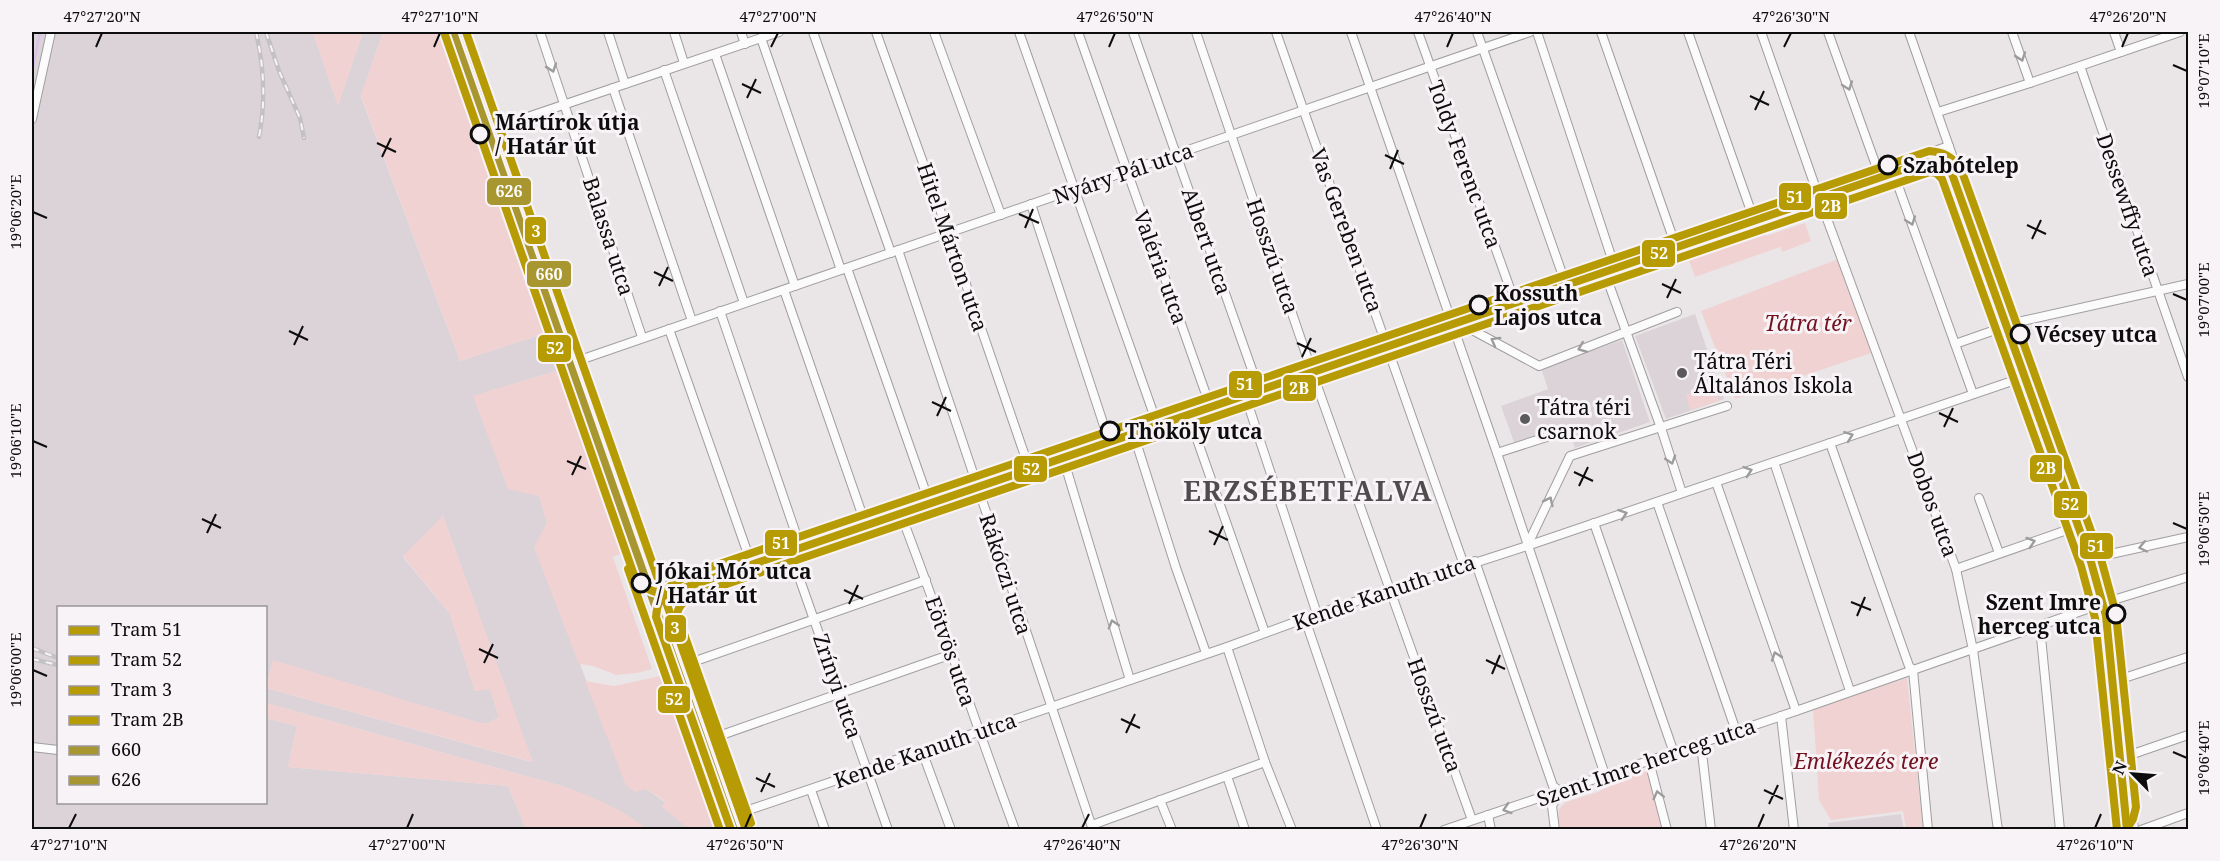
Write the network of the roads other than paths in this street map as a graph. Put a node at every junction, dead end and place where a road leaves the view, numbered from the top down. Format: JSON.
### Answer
{"nodes":[{"id":1,"x":51,"y":32,"type":"edge"},
{"id":2,"x":464,"y":32,"type":"edge"},
{"id":3,"x":540,"y":32,"type":"edge"},
{"id":4,"x":608,"y":32,"type":"edge"},
{"id":5,"x":674,"y":32,"type":"edge"},
{"id":6,"x":741,"y":32,"type":"edge"},
{"id":7,"x":779,"y":32,"type":"edge"},
{"id":8,"x":813,"y":32,"type":"edge"},
{"id":9,"x":876,"y":32,"type":"edge"},
{"id":10,"x":934,"y":32,"type":"edge"},
{"id":11,"x":1019,"y":32,"type":"edge"},
{"id":12,"x":1077,"y":32,"type":"edge"},
{"id":13,"x":1133,"y":32,"type":"edge"},
{"id":14,"x":1197,"y":32,"type":"edge"},
{"id":15,"x":1276,"y":32,"type":"edge"},
{"id":16,"x":1351,"y":32,"type":"edge"},
{"id":17,"x":1418,"y":32,"type":"edge"},
{"id":18,"x":1476,"y":32,"type":"edge"},
{"id":19,"x":1530,"y":32,"type":"edge"},
{"id":20,"x":1537,"y":32,"type":"edge"},
{"id":21,"x":1601,"y":32,"type":"edge"},
{"id":22,"x":1688,"y":32,"type":"edge"},
{"id":23,"x":1761,"y":32,"type":"edge"},
{"id":24,"x":1828,"y":32,"type":"edge"},
{"id":25,"x":1909,"y":32,"type":"edge"},
{"id":26,"x":2012,"y":32,"type":"edge"},
{"id":27,"x":2114,"y":32,"type":"edge"},
{"id":28,"x":2180,"y":32,"type":"edge"},
{"id":29,"x":761,"y":38,"type":"junction"},
{"id":30,"x":745,"y":44,"type":"junction"},
{"id":31,"x":1483,"y":49,"type":"junction"},
{"id":32,"x":2121,"y":52,"type":"junction"},
{"id":33,"x":715,"y":54,"type":"junction"},
{"id":34,"x":684,"y":63,"type":"junction"},
{"id":35,"x":1430,"y":66,"type":"junction"},
{"id":36,"x":2080,"y":66,"type":"junction"},
{"id":37,"x":664,"y":70,"type":"junction"},
{"id":38,"x":2030,"y":83,"type":"junction"},
{"id":39,"x":625,"y":84,"type":"junction"},
{"id":40,"x":1370,"y":87,"type":"junction"},
{"id":41,"x":613,"y":88,"type":"junction"},
{"id":42,"x":565,"y":104,"type":"junction"},
{"id":43,"x":1304,"y":110,"type":"junction"},
{"id":44,"x":1938,"y":112,"type":"junction"},
{"id":45,"x":32,"y":119,"type":"edge"},
{"id":46,"x":498,"y":127,"type":"junction"},
{"id":47,"x":1232,"y":135,"type":"junction"},
{"id":48,"x":1949,"y":146,"type":"junction"},
{"id":49,"x":1177,"y":154,"type":"junction"},
{"id":50,"x":1891,"y":166,"type":"junction"},
{"id":51,"x":1127,"y":171,"type":"junction"},
{"id":52,"x":1878,"y":171,"type":"junction"},
{"id":53,"x":1075,"y":190,"type":"junction"},
{"id":54,"x":1817,"y":192,"type":"junction"},
{"id":55,"x":1031,"y":204,"type":"junction"},
{"id":56,"x":1752,"y":214,"type":"junction"},
{"id":57,"x":1001,"y":215,"type":"junction"},
{"id":58,"x":948,"y":232,"type":"junction"},
{"id":59,"x":1674,"y":241,"type":"junction"},
{"id":60,"x":895,"y":251,"type":"junction"},
{"id":61,"x":1613,"y":262,"type":"junction"},
{"id":62,"x":1602,"y":265,"type":"junction"},
{"id":63,"x":844,"y":269,"type":"junction"},
{"id":64,"x":1563,"y":279,"type":"junction"},
{"id":65,"x":2188,"y":284,"type":"edge"},
{"id":66,"x":795,"y":286,"type":"junction"},
{"id":67,"x":784,"y":290,"type":"junction"},
{"id":68,"x":2158,"y":291,"type":"junction"},
{"id":69,"x":1513,"y":297,"type":"junction"},
{"id":70,"x":744,"y":303,"type":"junction"},
{"id":71,"x":720,"y":312,"type":"junction"},
{"id":72,"x":1677,"y":312,"type":"dead end"},
{"id":73,"x":1450,"y":318,"type":"junction"},
{"id":74,"x":692,"y":321,"type":"junction"},
{"id":75,"x":2011,"y":324,"type":"junction"},
{"id":76,"x":669,"y":329,"type":"junction"},
{"id":77,"x":1625,"y":331,"type":"junction"},
{"id":78,"x":642,"y":338,"type":"junction"},
{"id":79,"x":1386,"y":339,"type":"junction"},
{"id":80,"x":1955,"y":344,"type":"junction"},
{"id":81,"x":580,"y":360,"type":"junction"},
{"id":82,"x":1310,"y":365,"type":"junction"},
{"id":83,"x":2030,"y":375,"type":"junction"},
{"id":84,"x":2188,"y":377,"type":"edge"},
{"id":85,"x":1257,"y":384,"type":"junction"},
{"id":86,"x":1243,"y":389,"type":"junction"},
{"id":87,"x":1973,"y":394,"type":"junction"},
{"id":88,"x":1208,"y":400,"type":"junction"},
{"id":89,"x":1727,"y":406,"type":"dead end"},
{"id":90,"x":1186,"y":408,"type":"junction"},
{"id":91,"x":1155,"y":418,"type":"junction"},
{"id":92,"x":1902,"y":418,"type":"junction"},
{"id":93,"x":1131,"y":426,"type":"junction"},
{"id":94,"x":1661,"y":428,"type":"junction"},
{"id":95,"x":1564,"y":433,"type":"dead end"},
{"id":96,"x":1107,"y":435,"type":"junction"},
{"id":97,"x":1830,"y":443,"type":"junction"},
{"id":98,"x":1061,"y":451,"type":"junction"},
{"id":99,"x":1497,"y":453,"type":"junction"},
{"id":100,"x":1027,"y":462,"type":"junction"},
{"id":101,"x":1774,"y":462,"type":"junction"},
{"id":102,"x":975,"y":480,"type":"junction"},
{"id":103,"x":1716,"y":482,"type":"junction"},
{"id":104,"x":1682,"y":493,"type":"junction"},
{"id":105,"x":927,"y":496,"type":"junction"},
{"id":106,"x":1979,"y":498,"type":"dead end"},
{"id":107,"x":1657,"y":502,"type":"junction"},
{"id":108,"x":898,"y":507,"type":"junction"},
{"id":109,"x":863,"y":517,"type":"junction"},
{"id":110,"x":1594,"y":523,"type":"junction"},
{"id":111,"x":2084,"y":524,"type":"junction"},
{"id":112,"x":2188,"y":537,"type":"edge"},
{"id":113,"x":798,"y":540,"type":"junction"},
{"id":114,"x":787,"y":543,"type":"junction"},
{"id":115,"x":1527,"y":546,"type":"junction"},
{"id":116,"x":1998,"y":552,"type":"junction"},
{"id":117,"x":749,"y":557,"type":"junction"},
{"id":118,"x":2097,"y":557,"type":"junction"},
{"id":119,"x":1475,"y":561,"type":"junction"},
{"id":120,"x":1464,"y":565,"type":"junction"},
{"id":121,"x":1956,"y":569,"type":"junction"},
{"id":122,"x":2188,"y":576,"type":"edge"},
{"id":123,"x":926,"y":580,"type":"junction"},
{"id":124,"x":659,"y":589,"type":"junction"},
{"id":125,"x":1390,"y":590,"type":"junction"},
{"id":126,"x":2110,"y":601,"type":"junction"},
{"id":127,"x":1317,"y":614,"type":"junction"},
{"id":128,"x":815,"y":619,"type":"junction"},
{"id":129,"x":1305,"y":619,"type":"junction"},
{"id":130,"x":2040,"y":627,"type":"junction"},
{"id":131,"x":1265,"y":633,"type":"junction"},
{"id":132,"x":1227,"y":647,"type":"junction"},
{"id":133,"x":1973,"y":650,"type":"junction"},
{"id":134,"x":1206,"y":653,"type":"junction"},
{"id":135,"x":952,"y":654,"type":"junction"},
{"id":136,"x":2188,"y":657,"type":"edge"},
{"id":137,"x":687,"y":664,"type":"junction"},
{"id":138,"x":1913,"y":670,"type":"junction"},
{"id":139,"x":1130,"y":680,"type":"junction"},
{"id":140,"x":2118,"y":680,"type":"junction"},
{"id":141,"x":1850,"y":691,"type":"junction"},
{"id":142,"x":840,"y":693,"type":"junction"},
{"id":143,"x":1050,"y":706,"type":"junction"},
{"id":144,"x":1796,"y":711,"type":"junction"},
{"id":145,"x":1781,"y":716,"type":"junction"},
{"id":146,"x":1736,"y":731,"type":"junction"},
{"id":147,"x":978,"y":732,"type":"junction"},
{"id":148,"x":2188,"y":735,"type":"edge"},
{"id":149,"x":713,"y":738,"type":"junction"},
{"id":150,"x":1701,"y":744,"type":"junction"},
{"id":151,"x":32,"y":747,"type":"edge"},
{"id":152,"x":57,"y":750,"type":"edge"},
{"id":153,"x":922,"y":751,"type":"junction"},
{"id":154,"x":1674,"y":753,"type":"junction"},
{"id":155,"x":2127,"y":756,"type":"junction"},
{"id":156,"x":1649,"y":761,"type":"junction"},
{"id":157,"x":1265,"y":762,"type":"junction"},
{"id":158,"x":867,"y":770,"type":"junction"},
{"id":159,"x":1605,"y":775,"type":"junction"},
{"id":160,"x":1227,"y":776,"type":"junction"},
{"id":161,"x":811,"y":790,"type":"junction"},
{"id":162,"x":1560,"y":791,"type":"junction"},
{"id":163,"x":1536,"y":799,"type":"junction"},
{"id":164,"x":1160,"y":800,"type":"junction"},
{"id":165,"x":740,"y":813,"type":"junction"},
{"id":166,"x":2188,"y":813,"type":"edge"},
{"id":167,"x":1552,"y":814,"type":"junction"},
{"id":168,"x":1488,"y":815,"type":"junction"},
{"id":169,"x":1472,"y":820,"type":"junction"},
{"id":170,"x":1093,"y":827,"type":"edge"},
{"id":171,"x":745,"y":830,"type":"edge"},
{"id":172,"x":825,"y":830,"type":"edge"},
{"id":173,"x":888,"y":830,"type":"edge"},
{"id":174,"x":951,"y":830,"type":"edge"},
{"id":175,"x":1015,"y":830,"type":"edge"},
{"id":176,"x":1172,"y":830,"type":"edge"},
{"id":177,"x":1245,"y":830,"type":"edge"},
{"id":178,"x":1292,"y":830,"type":"edge"},
{"id":179,"x":1377,"y":830,"type":"edge"},
{"id":180,"x":1444,"y":830,"type":"edge"},
{"id":181,"x":1491,"y":830,"type":"edge"},
{"id":182,"x":1555,"y":830,"type":"edge"},
{"id":183,"x":1667,"y":830,"type":"edge"},
{"id":184,"x":1711,"y":830,"type":"edge"},
{"id":185,"x":1794,"y":830,"type":"edge"},
{"id":186,"x":1928,"y":830,"type":"edge"},
{"id":187,"x":1998,"y":830,"type":"edge"},
{"id":188,"x":2060,"y":830,"type":"edge"},
{"id":189,"x":2134,"y":830,"type":"edge"},
{"id":190,"x":2141,"y":830,"type":"edge"}],
"edges":[{"from":1,"to":45,"type":"street"},
{"from":2,"to":46,"type":"main road"},
{"from":3,"to":42,"type":"street","name":"Balassa utca","one_way":true},
{"from":4,"to":39,"type":"street"},
{"from":5,"to":34,"type":"street"},
{"from":6,"to":30,"type":"street"},
{"from":7,"to":29,"type":"street"},
{"from":8,"to":60,"type":"street","name":"Rákóczi utca"},
{"from":9,"to":58,"type":"street","name":"Hitel Márton utca"},
{"from":10,"to":57,"type":"street"},
{"from":11,"to":53,"type":"street"},
{"from":12,"to":51,"type":"street","name":"Valéria utca"},
{"from":13,"to":49,"type":"street","name":"Albert utca"},
{"from":14,"to":47,"type":"street","name":"Hosszú utca"},
{"from":15,"to":43,"type":"street","name":"Vas Gereben utca"},
{"from":16,"to":40,"type":"street"},
{"from":17,"to":35,"type":"street","name":"Toldy Ferenc utca"},
{"from":18,"to":31,"type":"street"},
{"from":19,"to":31,"type":"street","name":"Nyáry Pál utca"},
{"from":20,"to":61,"type":"street"},
{"from":21,"to":59,"type":"street"},
{"from":22,"to":56,"type":"street"},
{"from":23,"to":54,"type":"street","name":"Dobos utca"},
{"from":24,"to":52,"type":"street","one_way":true},
{"from":25,"to":44,"type":"street"},
{"from":26,"to":38,"type":"street","one_way":true},
{"from":27,"to":32,"type":"street"},
{"from":28,"to":32,"type":"street"},
{"from":29,"to":30,"type":"street"},
{"from":29,"to":63,"type":"street"},
{"from":30,"to":33,"type":"street"},
{"from":31,"to":35,"type":"street","name":"Nyáry Pál utca"},
{"from":31,"to":64,"type":"street"},
{"from":32,"to":36,"type":"street"},
{"from":33,"to":34,"type":"street"},
{"from":33,"to":66,"type":"street"},
{"from":34,"to":37,"type":"street"},
{"from":35,"to":40,"type":"street","name":"Nyáry Pál utca"},
{"from":35,"to":69,"type":"street","name":"Toldy Ferenc utca"},
{"from":36,"to":38,"type":"street"},
{"from":36,"to":68,"type":"street","name":"Dessewffy utca"},
{"from":37,"to":39,"type":"street"},
{"from":37,"to":70,"type":"street"},
{"from":38,"to":44,"type":"street"},
{"from":39,"to":41,"type":"street"},
{"from":40,"to":43,"type":"street","name":"Nyáry Pál utca"},
{"from":40,"to":73,"type":"street"},
{"from":41,"to":42,"type":"street"},
{"from":41,"to":74,"type":"street"},
{"from":42,"to":46,"type":"street"},
{"from":42,"to":78,"type":"street","name":"Balassa utca"},
{"from":43,"to":47,"type":"street","name":"Nyáry Pál utca"},
{"from":43,"to":79,"type":"street","name":"Vas Gereben utca"},
{"from":44,"to":48,"type":"street"},
{"from":46,"to":81,"type":"main road"},
{"from":47,"to":49,"type":"street","name":"Nyáry Pál utca"},
{"from":47,"to":82,"type":"street","name":"Hosszú utca"},
{"from":48,"to":50,"type":"street"},
{"from":48,"to":75,"type":"street"},
{"from":49,"to":51,"type":"street","name":"Nyáry Pál utca"},
{"from":49,"to":85,"type":"street","name":"Albert utca"},
{"from":50,"to":52,"type":"street"},
{"from":50,"to":80,"type":"street","one_way":true},
{"from":51,"to":53,"type":"street","name":"Nyáry Pál utca"},
{"from":51,"to":88,"type":"street","name":"Valéria utca"},
{"from":52,"to":54,"type":"street"},
{"from":53,"to":55,"type":"street","name":"Nyáry Pál utca"},
{"from":53,"to":91,"type":"street"},
{"from":54,"to":56,"type":"street"},
{"from":54,"to":92,"type":"street","name":"Dobos utca"},
{"from":55,"to":57,"type":"street","name":"Nyáry Pál utca"},
{"from":55,"to":96,"type":"street"},
{"from":56,"to":59,"type":"street"},
{"from":57,"to":58,"type":"street","name":"Nyáry Pál utca"},
{"from":58,"to":60,"type":"street","name":"Nyáry Pál utca"},
{"from":58,"to":100,"type":"street","name":"Hitel Márton utca"},
{"from":59,"to":61,"type":"street"},
{"from":60,"to":63,"type":"street","name":"Nyáry Pál utca"},
{"from":60,"to":102,"type":"street","name":"Rákóczi utca"},
{"from":61,"to":62,"type":"street"},
{"from":62,"to":64,"type":"street"},
{"from":62,"to":77,"type":"street"},
{"from":63,"to":66,"type":"street","name":"Nyáry Pál utca"},
{"from":63,"to":105,"type":"street"},
{"from":64,"to":69,"type":"street"},
{"from":65,"to":68,"type":"street"},
{"from":66,"to":67,"type":"street","name":"Nyáry Pál utca"},
{"from":67,"to":70,"type":"street","name":"Nyáry Pál utca"},
{"from":67,"to":109,"type":"street"},
{"from":68,"to":75,"type":"street"},
{"from":68,"to":84,"type":"street","name":"Dessewffy utca"},
{"from":69,"to":73,"type":"street"},
{"from":70,"to":71,"type":"street","name":"Nyáry Pál utca"},
{"from":71,"to":74,"type":"street","name":"Nyáry Pál utca"},
{"from":71,"to":113,"type":"street"},
{"from":72,"to":77,"type":"street"},
{"from":77,"to":73,"type":"street","one_way":true},
{"from":73,"to":79,"type":"street"},
{"from":73,"to":99,"type":"street"},
{"from":74,"to":76,"type":"street","name":"Nyáry Pál utca"},
{"from":75,"to":80,"type":"street"},
{"from":75,"to":83,"type":"street"},
{"from":76,"to":78,"type":"street","name":"Nyáry Pál utca"},
{"from":76,"to":117,"type":"street"},
{"from":77,"to":94,"type":"street"},
{"from":78,"to":81,"type":"street","name":"Nyáry Pál utca"},
{"from":79,"to":82,"type":"street"},
{"from":79,"to":120,"type":"street","name":"Vas Gereben utca"},
{"from":80,"to":87,"type":"street"},
{"from":81,"to":124,"type":"main road"},
{"from":82,"to":85,"type":"street"},
{"from":82,"to":125,"type":"street","name":"Hosszú utca"},
{"from":83,"to":87,"type":"street","name":"Kende Kanuth utca"},
{"from":83,"to":111,"type":"street"},
{"from":85,"to":86,"type":"street"},
{"from":86,"to":88,"type":"street"},
{"from":86,"to":127,"type":"street"},
{"from":87,"to":92,"type":"street","name":"Kende Kanuth utca"},
{"from":88,"to":90,"type":"street"},
{"from":89,"to":94,"type":"street"},
{"from":90,"to":91,"type":"street"},
{"from":90,"to":131,"type":"street"},
{"from":91,"to":93,"type":"street"},
{"from":97,"to":92,"type":"street","name":"Kende Kanuth utca","one_way":true},
{"from":92,"to":121,"type":"street","name":"Dobos utca"},
{"from":93,"to":96,"type":"street"},
{"from":93,"to":134,"type":"street"},
{"from":94,"to":104,"type":"street","one_way":true},
{"from":115,"to":94,"type":"street","one_way":true},
{"from":95,"to":99,"type":"street"},
{"from":96,"to":98,"type":"street"},
{"from":97,"to":101,"type":"street","name":"Kende Kanuth utca"},
{"from":97,"to":138,"type":"street"},
{"from":98,"to":100,"type":"street"},
{"from":139,"to":98,"type":"street","one_way":true},
{"from":99,"to":115,"type":"street"},
{"from":100,"to":102,"type":"street"},
{"from":103,"to":101,"type":"street","name":"Kende Kanuth utca","one_way":true},
{"from":101,"to":141,"type":"street"},
{"from":102,"to":105,"type":"street"},
{"from":102,"to":143,"type":"street","name":"Rákóczi utca"},
{"from":103,"to":104,"type":"street","name":"Kende Kanuth utca"},
{"from":144,"to":103,"type":"street","one_way":true},
{"from":104,"to":107,"type":"street","name":"Kende Kanuth utca"},
{"from":105,"to":108,"type":"street"},
{"from":106,"to":116,"type":"street"},
{"from":110,"to":107,"type":"street","name":"Kende Kanuth utca","one_way":true},
{"from":107,"to":146,"type":"street"},
{"from":108,"to":109,"type":"street"},
{"from":108,"to":123,"type":"street","name":"Eötvös utca"},
{"from":109,"to":113,"type":"street"},
{"from":110,"to":115,"type":"street","name":"Kende Kanuth utca"},
{"from":110,"to":154,"type":"street"},
{"from":116,"to":111,"type":"street","one_way":true},
{"from":111,"to":118,"type":"street"},
{"from":112,"to":118,"type":"street","one_way":true},
{"from":113,"to":114,"type":"street"},
{"from":114,"to":117,"type":"street"},
{"from":114,"to":128,"type":"street","name":"Zrínyi utca"},
{"from":115,"to":119,"type":"street","name":"Kende Kanuth utca"},
{"from":115,"to":159,"type":"street"},
{"from":116,"to":121,"type":"street"},
{"from":117,"to":124,"type":"street"},
{"from":118,"to":126,"type":"street"},
{"from":119,"to":120,"type":"street","name":"Kende Kanuth utca"},
{"from":119,"to":162,"type":"street"},
{"from":120,"to":125,"type":"street","name":"Kende Kanuth utca"},
{"from":121,"to":133,"type":"street","name":"Dobos utca"},
{"from":122,"to":126,"type":"street","name":"Szent Imre herceg utca"},
{"from":123,"to":128,"type":"street"},
{"from":123,"to":135,"type":"street","name":"Eötvös utca"},
{"from":124,"to":137,"type":"main road"},
{"from":125,"to":127,"type":"street","name":"Kende Kanuth utca"},
{"from":125,"to":169,"type":"street","name":"Hosszú utca"},
{"from":126,"to":130,"type":"street","name":"Szent Imre herceg utca"},
{"from":126,"to":140,"type":"street"},
{"from":127,"to":129,"type":"street","name":"Kende Kanuth utca"},
{"from":128,"to":137,"type":"street"},
{"from":128,"to":142,"type":"street","name":"Zrínyi utca"},
{"from":129,"to":131,"type":"street","name":"Kende Kanuth utca"},
{"from":129,"to":179,"type":"street"},
{"from":130,"to":133,"type":"street","name":"Szent Imre herceg utca"},
{"from":130,"to":188,"type":"street"},
{"from":131,"to":132,"type":"street","name":"Kende Kanuth utca"},
{"from":132,"to":134,"type":"street","name":"Kende Kanuth utca"},
{"from":132,"to":157,"type":"street"},
{"from":133,"to":138,"type":"street","name":"Szent Imre herceg utca"},
{"from":133,"to":187,"type":"street","name":"Dobos utca"},
{"from":134,"to":139,"type":"street","name":"Kende Kanuth utca"},
{"from":135,"to":142,"type":"street"},
{"from":135,"to":147,"type":"street","name":"Eötvös utca"},
{"from":136,"to":140,"type":"street"},
{"from":137,"to":149,"type":"main road"},
{"from":138,"to":141,"type":"street","name":"Szent Imre herceg utca"},
{"from":138,"to":186,"type":"street"},
{"from":139,"to":143,"type":"street","name":"Kende Kanuth utca"},
{"from":140,"to":155,"type":"street"},
{"from":141,"to":144,"type":"street","name":"Szent Imre herceg utca"},
{"from":142,"to":149,"type":"street"},
{"from":142,"to":158,"type":"street","name":"Zrínyi utca"},
{"from":143,"to":147,"type":"street","name":"Kende Kanuth utca"},
{"from":143,"to":170,"type":"street","name":"Rákóczi utca"},
{"from":144,"to":145,"type":"street","name":"Szent Imre herceg utca"},
{"from":145,"to":146,"type":"street","name":"Szent Imre herceg utca"},
{"from":145,"to":185,"type":"street"},
{"from":146,"to":150,"type":"street","name":"Szent Imre herceg utca"},
{"from":147,"to":153,"type":"street","name":"Kende Kanuth utca"},
{"from":147,"to":175,"type":"street","name":"Eötvös utca"},
{"from":148,"to":155,"type":"street"},
{"from":149,"to":165,"type":"main road"},
{"from":150,"to":154,"type":"street","name":"Szent Imre herceg utca"},
{"from":150,"to":184,"type":"street"},
{"from":151,"to":152,"type":"street"},
{"from":153,"to":158,"type":"street","name":"Kende Kanuth utca"},
{"from":153,"to":174,"type":"street"},
{"from":154,"to":156,"type":"street","name":"Szent Imre herceg utca"},
{"from":155,"to":189,"type":"street"},
{"from":156,"to":159,"type":"street","name":"Szent Imre herceg utca"},
{"from":183,"to":156,"type":"street","one_way":true},
{"from":157,"to":160,"type":"street"},
{"from":157,"to":178,"type":"street"},
{"from":158,"to":161,"type":"street","name":"Kende Kanuth utca"},
{"from":158,"to":173,"type":"street","name":"Zrínyi utca"},
{"from":159,"to":162,"type":"street","name":"Szent Imre herceg utca"},
{"from":160,"to":164,"type":"street"},
{"from":160,"to":177,"type":"street"},
{"from":161,"to":165,"type":"street","name":"Kende Kanuth utca"},
{"from":161,"to":172,"type":"street"},
{"from":162,"to":163,"type":"street","name":"Szent Imre herceg utca"},
{"from":162,"to":167,"type":"street"},
{"from":163,"to":167,"type":"street"},
{"from":163,"to":168,"type":"street","name":"Szent Imre herceg utca","one_way":true},
{"from":164,"to":170,"type":"street"},
{"from":164,"to":176,"type":"street"},
{"from":165,"to":171,"type":"main road"},
{"from":166,"to":190,"type":"street"},
{"from":167,"to":182,"type":"street"},
{"from":168,"to":169,"type":"street","name":"Szent Imre herceg utca"},
{"from":168,"to":181,"type":"street"},
{"from":169,"to":180,"type":"street","name":"Szent Imre herceg utca"}]}
